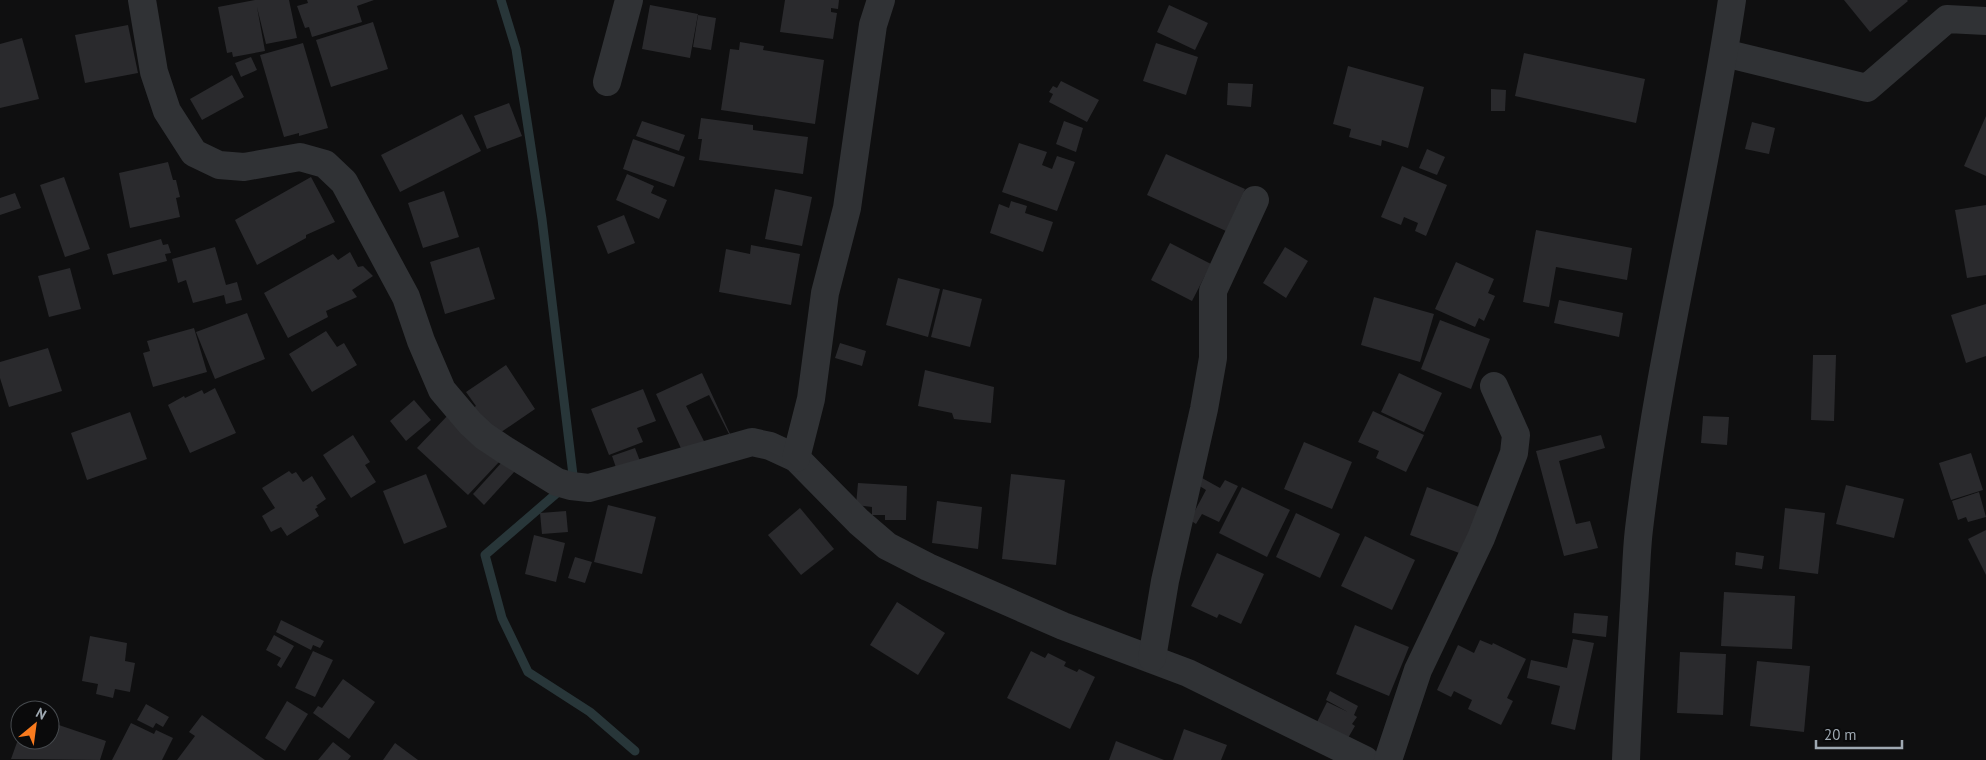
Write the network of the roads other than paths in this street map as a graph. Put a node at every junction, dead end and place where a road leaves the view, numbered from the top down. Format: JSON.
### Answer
{"nodes":[{"id":1,"x":142,"y":0,"type":"edge"},
{"id":2,"x":629,"y":0,"type":"edge"},
{"id":3,"x":881,"y":0,"type":"edge"},
{"id":4,"x":1732,"y":0,"type":"edge"},
{"id":5,"x":1971,"y":0,"type":"edge"},
{"id":6,"x":1986,"y":20,"type":"edge"},
{"id":7,"x":1724,"y":53,"type":"junction"},
{"id":8,"x":607,"y":82,"type":"dead end"},
{"id":9,"x":1255,"y":200,"type":"dead end"},
{"id":10,"x":1494,"y":386,"type":"dead end"},
{"id":11,"x":796,"y":458,"type":"junction"},
{"id":12,"x":1152,"y":658,"type":"junction"},
{"id":13,"x":1365,"y":760,"type":"edge"},
{"id":14,"x":1388,"y":760,"type":"edge"},
{"id":15,"x":1626,"y":760,"type":"edge"}],
"edges":[{"from":1,"to":11,"type":"street"},
{"from":2,"to":8,"type":"street"},
{"from":3,"to":11,"type":"street"},
{"from":4,"to":7,"type":"street"},
{"from":5,"to":6,"type":"street"},
{"from":6,"to":7,"type":"street"},
{"from":7,"to":15,"type":"street"},
{"from":9,"to":12,"type":"street"},
{"from":10,"to":14,"type":"street"},
{"from":11,"to":12,"type":"street"},
{"from":12,"to":13,"type":"street"}]}
